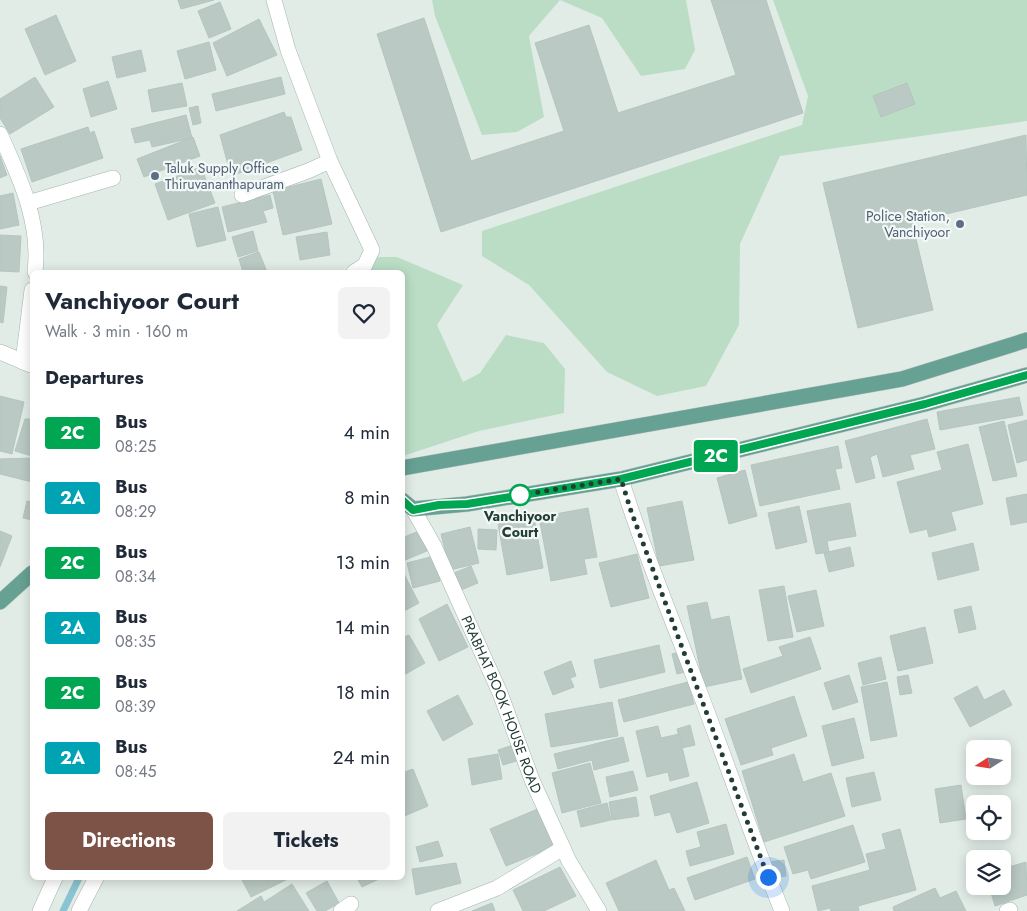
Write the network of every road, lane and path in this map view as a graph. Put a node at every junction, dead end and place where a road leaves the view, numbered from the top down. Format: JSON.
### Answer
{"nodes":[{"id":1,"x":274,"y":0,"type":"edge"},
{"id":2,"x":0,"y":134,"type":"edge"},
{"id":3,"x":330,"y":161,"type":"junction"},
{"id":4,"x":114,"y":178,"type":"dead end"},
{"id":5,"x":242,"y":195,"type":"dead end"},
{"id":6,"x":28,"y":203,"type":"junction"},
{"id":7,"x":35,"y":270,"type":"edge"},
{"id":8,"x":357,"y":270,"type":"edge"},
{"id":9,"x":30,"y":327,"type":"edge"},
{"id":10,"x":1027,"y":340,"type":"edge"},
{"id":11,"x":0,"y":352,"type":"edge"},
{"id":12,"x":28,"y":364,"type":"edge"},
{"id":13,"x":1027,"y":375,"type":"edge"},
{"id":14,"x":405,"y":467,"type":"edge"},
{"id":15,"x":621,"y":479,"type":"junction"},
{"id":16,"x":408,"y":505,"type":"edge"},
{"id":17,"x":30,"y":575,"type":"edge"},
{"id":18,"x":0,"y":602,"type":"edge"},
{"id":19,"x":563,"y":848,"type":"junction"},
{"id":20,"x":55,"y":880,"type":"edge"},
{"id":21,"x":95,"y":880,"type":"edge"},
{"id":22,"x":40,"y":911,"type":"edge"},
{"id":23,"x":79,"y":911,"type":"edge"},
{"id":24,"x":438,"y":911,"type":"edge"},
{"id":25,"x":599,"y":911,"type":"edge"},
{"id":26,"x":782,"y":911,"type":"edge"}],
"edges":[{"from":1,"to":3,"type":"street"},
{"from":2,"to":6,"type":"street"},
{"from":3,"to":5,"type":"street"},
{"from":3,"to":8,"type":"street"},
{"from":4,"to":6,"type":"street"},
{"from":6,"to":7,"type":"street"},
{"from":9,"to":12,"type":"street"},
{"from":10,"to":14,"type":"main road"},
{"from":11,"to":12,"type":"street"},
{"from":13,"to":15,"type":"main road"},
{"from":15,"to":16,"type":"main road"},
{"from":15,"to":26,"type":"street"},
{"from":16,"to":19,"type":"street","name":"PRABHAT BOOK HOUSE ROAD"},
{"from":17,"to":18,"type":"main road"},
{"from":19,"to":24,"type":"street"},
{"from":19,"to":25,"type":"street","name":"PRABHAT BOOK HOUSE ROAD"},
{"from":20,"to":22,"type":"street"},
{"from":21,"to":23,"type":"street"}]}
